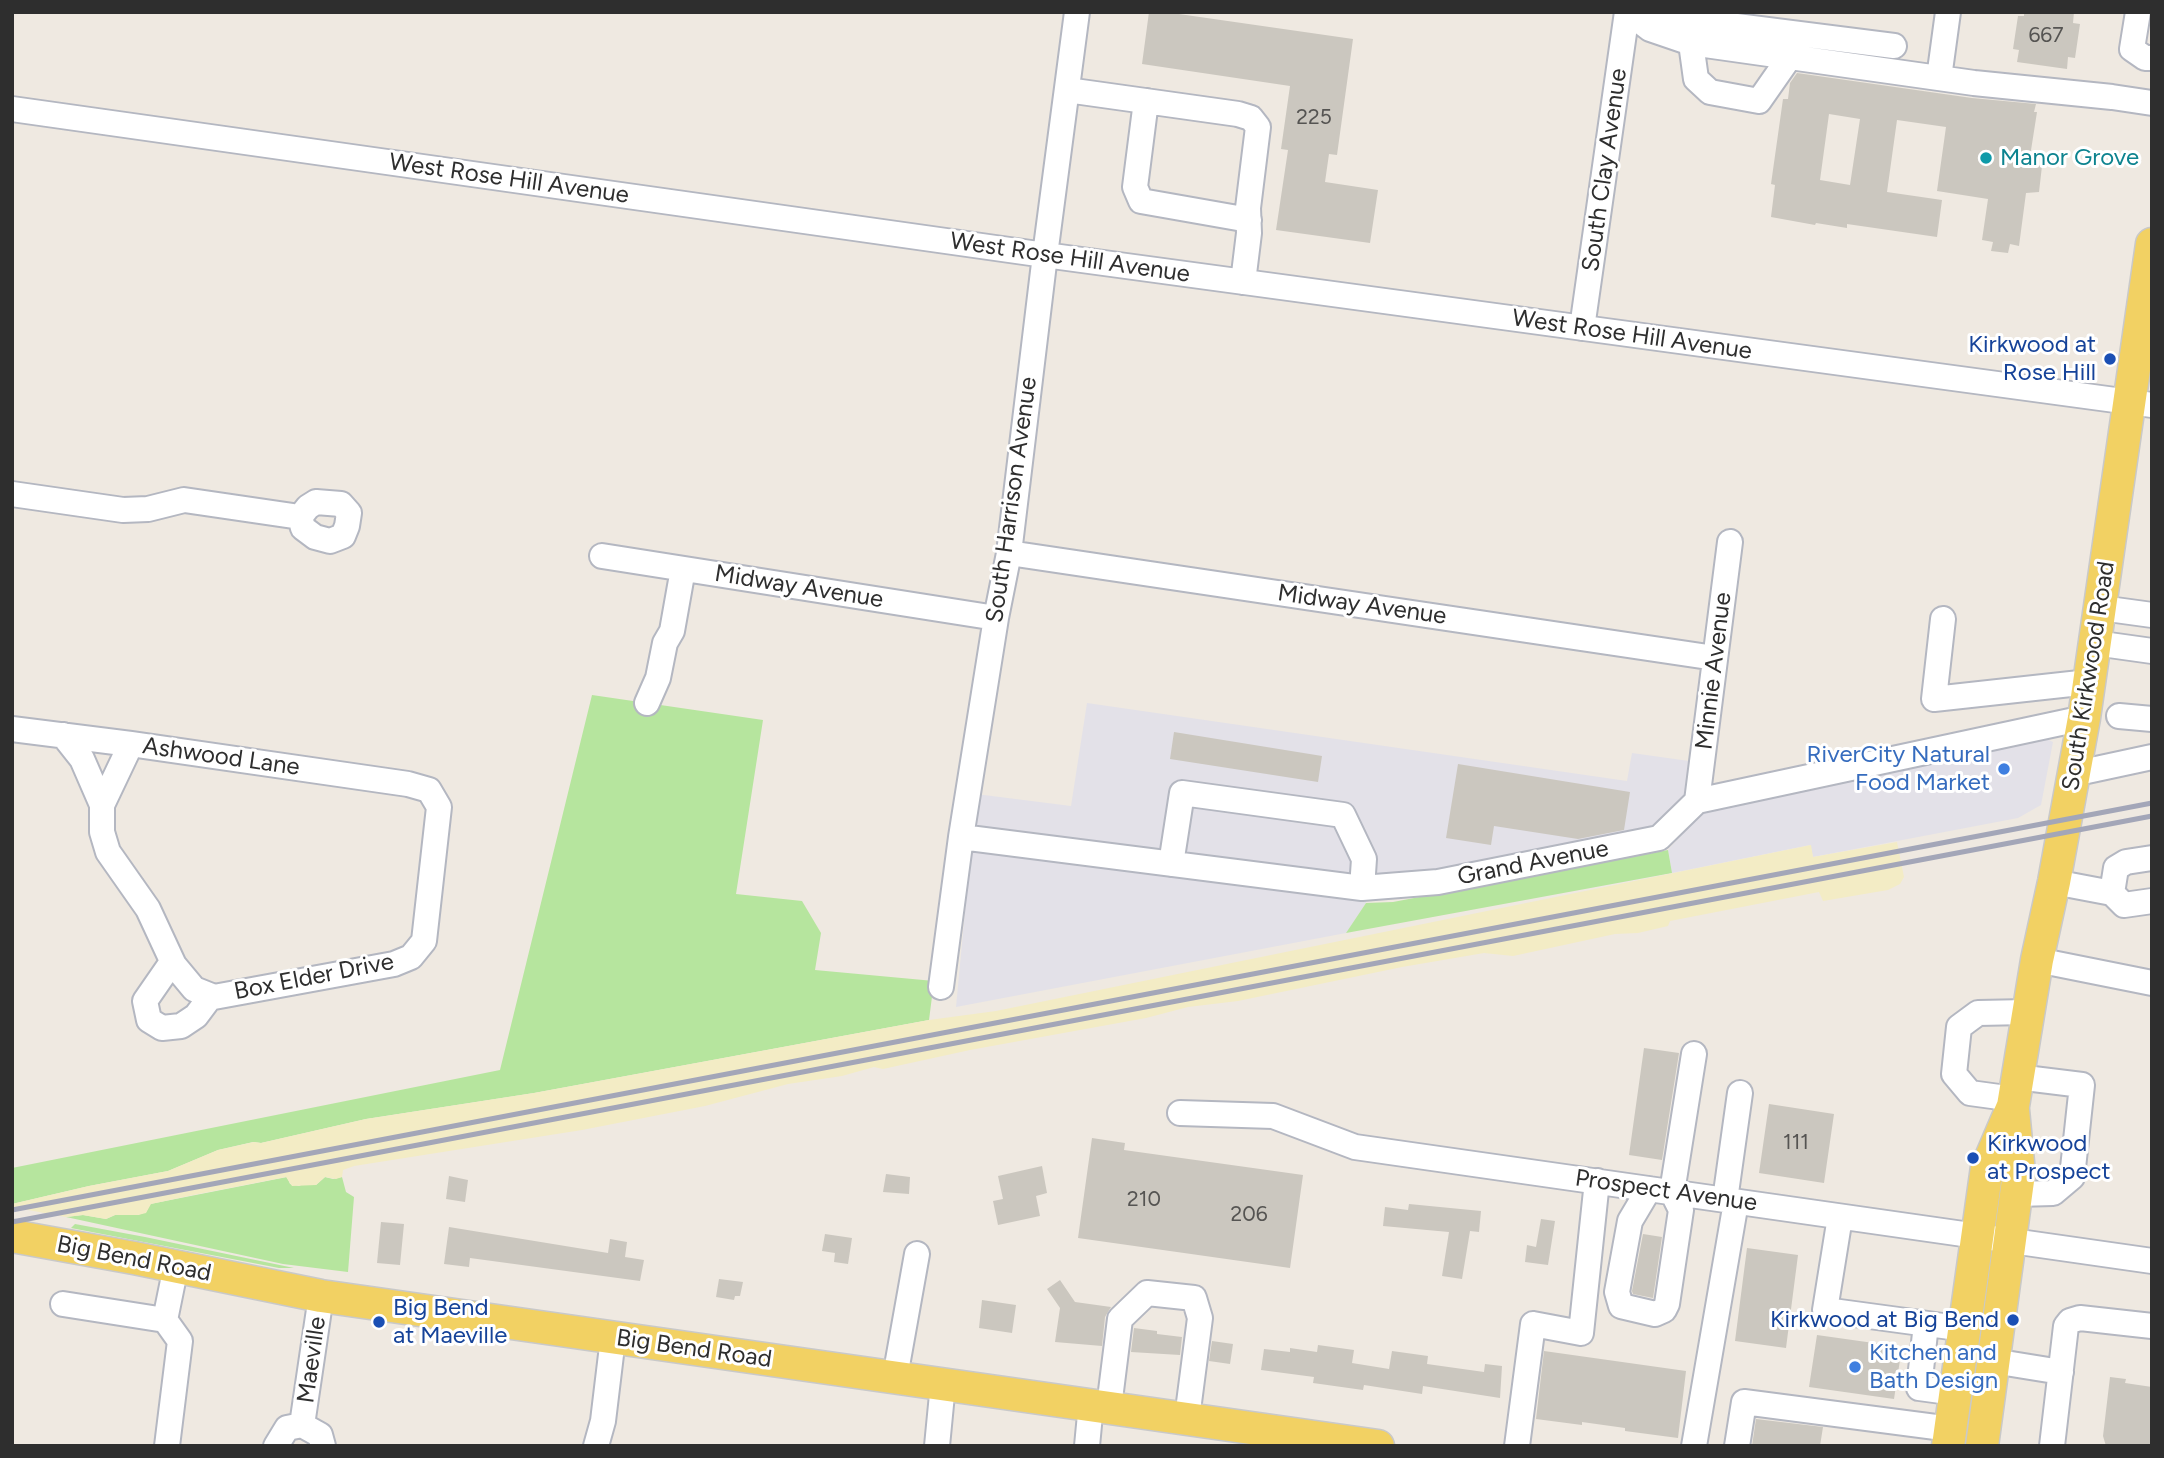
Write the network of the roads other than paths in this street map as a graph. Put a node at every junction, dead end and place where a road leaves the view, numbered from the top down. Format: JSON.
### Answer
{"nodes":[{"id":1,"x":1077,"y":12,"type":"edge"},
{"id":2,"x":1629,"y":12,"type":"edge"},
{"id":3,"x":1948,"y":12,"type":"edge"},
{"id":4,"x":2138,"y":12,"type":"edge"},
{"id":5,"x":1691,"y":43,"type":"junction"},
{"id":6,"x":1789,"y":58,"type":"junction"},
{"id":7,"x":2152,"y":58,"type":"edge"},
{"id":8,"x":1871,"y":68,"type":"junction"},
{"id":9,"x":1939,"y":78,"type":"junction"},
{"id":10,"x":1067,"y":90,"type":"junction"},
{"id":11,"x":1146,"y":101,"type":"junction"},
{"id":12,"x":2152,"y":103,"type":"edge"},
{"id":13,"x":12,"y":109,"type":"edge"},
{"id":14,"x":1249,"y":219,"type":"junction"},
{"id":15,"x":2152,"y":244,"type":"edge"},
{"id":16,"x":1045,"y":255,"type":"junction"},
{"id":17,"x":1243,"y":282,"type":"junction"},
{"id":18,"x":1582,"y":328,"type":"junction"},
{"id":19,"x":2141,"y":404,"type":"edge"},
{"id":20,"x":12,"y":494,"type":"edge"},
{"id":21,"x":300,"y":517,"type":"dead end"},
{"id":22,"x":1730,"y":542,"type":"dead end"},
{"id":23,"x":1009,"y":552,"type":"junction"},
{"id":24,"x":602,"y":556,"type":"dead end"},
{"id":25,"x":683,"y":569,"type":"junction"},
{"id":26,"x":2101,"y":608,"type":"junction"},
{"id":27,"x":2152,"y":615,"type":"edge"},
{"id":28,"x":996,"y":618,"type":"junction"},
{"id":29,"x":1943,"y":619,"type":"dead end"},
{"id":30,"x":2095,"y":643,"type":"junction"},
{"id":31,"x":2152,"y":651,"type":"edge"},
{"id":32,"x":1715,"y":658,"type":"junction"},
{"id":33,"x":2089,"y":682,"type":"junction"},
{"id":34,"x":647,"y":703,"type":"dead end"},
{"id":35,"x":2119,"y":716,"type":"dead end"},
{"id":36,"x":2084,"y":718,"type":"junction"},
{"id":37,"x":2152,"y":719,"type":"edge"},
{"id":38,"x":12,"y":729,"type":"edge"},
{"id":39,"x":63,"y":735,"type":"junction"},
{"id":40,"x":131,"y":744,"type":"junction"},
{"id":41,"x":2152,"y":757,"type":"edge"},
{"id":42,"x":2073,"y":774,"type":"junction"},
{"id":43,"x":429,"y":790,"type":"joint"},
{"id":44,"x":1698,"y":801,"type":"junction"},
{"id":45,"x":102,"y":805,"type":"junction"},
{"id":46,"x":961,"y":837,"type":"junction"},
{"id":47,"x":2152,"y":858,"type":"edge"},
{"id":48,"x":1171,"y":864,"type":"junction"},
{"id":49,"x":2054,"y":882,"type":"junction"},
{"id":50,"x":1362,"y":888,"type":"junction"},
{"id":51,"x":2112,"y":893,"type":"junction"},
{"id":52,"x":2152,"y":901,"type":"edge"},
{"id":53,"x":2037,"y":960,"type":"junction"},
{"id":54,"x":172,"y":961,"type":"junction"},
{"id":55,"x":2152,"y":983,"type":"edge"},
{"id":56,"x":942,"y":987,"type":"dead end"},
{"id":57,"x":211,"y":996,"type":"junction"},
{"id":58,"x":2027,"y":1013,"type":"junction"},
{"id":59,"x":1694,"y":1054,"type":"dead end"},
{"id":60,"x":1740,"y":1093,"type":"dead end"},
{"id":61,"x":2014,"y":1094,"type":"junction"},
{"id":62,"x":1180,"y":1113,"type":"dead end"},
{"id":63,"x":1597,"y":1181,"type":"junction"},
{"id":64,"x":1660,"y":1191,"type":"junction"},
{"id":65,"x":2017,"y":1194,"type":"junction"},
{"id":66,"x":1731,"y":1201,"type":"junction"},
{"id":67,"x":1840,"y":1217,"type":"junction"},
{"id":68,"x":1978,"y":1236,"type":"junction"},
{"id":69,"x":18,"y":1239,"type":"edge"},
{"id":70,"x":2010,"y":1241,"type":"junction"},
{"id":71,"x":916,"y":1255,"type":"dead end"},
{"id":72,"x":2152,"y":1261,"type":"edge"},
{"id":73,"x":176,"y":1266,"type":"junction"},
{"id":74,"x":321,"y":1296,"type":"junction"},
{"id":75,"x":63,"y":1304,"type":"dead end"},
{"id":76,"x":165,"y":1320,"type":"junction"},
{"id":77,"x":1926,"y":1324,"type":"junction"},
{"id":78,"x":2152,"y":1326,"type":"edge"},
{"id":79,"x":1965,"y":1329,"type":"junction"},
{"id":80,"x":613,"y":1338,"type":"junction"},
{"id":81,"x":1993,"y":1361,"type":"junction"},
{"id":82,"x":2061,"y":1372,"type":"junction"},
{"id":83,"x":895,"y":1377,"type":"junction"},
{"id":84,"x":943,"y":1384,"type":"junction"},
{"id":85,"x":1956,"y":1392,"type":"junction"},
{"id":86,"x":1100,"y":1405,"type":"junction"},
{"id":87,"x":1186,"y":1418,"type":"junction"},
{"id":88,"x":302,"y":1425,"type":"junction"},
{"id":89,"x":1986,"y":1437,"type":"edge"},
{"id":90,"x":1267,"y":1438,"type":"edge"},
{"id":91,"x":1947,"y":1440,"type":"edge"},
{"id":92,"x":166,"y":1446,"type":"edge"},
{"id":93,"x":276,"y":1446,"type":"edge"},
{"id":94,"x":323,"y":1446,"type":"edge"},
{"id":95,"x":596,"y":1446,"type":"edge"},
{"id":96,"x":937,"y":1446,"type":"edge"},
{"id":97,"x":1087,"y":1446,"type":"edge"},
{"id":98,"x":1378,"y":1446,"type":"edge"},
{"id":99,"x":1517,"y":1446,"type":"edge"},
{"id":100,"x":1694,"y":1446,"type":"edge"},
{"id":101,"x":1737,"y":1446,"type":"edge"},
{"id":102,"x":2052,"y":1446,"type":"edge"}],
"edges":[{"from":1,"to":10,"type":"street","name":"South Harrison Avenue"},
{"from":2,"to":5,"type":"street"},
{"from":2,"to":8,"type":"street"},
{"from":2,"to":18,"type":"street","name":"South Clay Avenue"},
{"from":3,"to":9,"type":"street"},
{"from":4,"to":7,"type":"street"},
{"from":5,"to":6,"type":"street"},
{"from":5,"to":6,"type":"street"},
{"from":6,"to":8,"type":"street"},
{"from":8,"to":9,"type":"street"},
{"from":9,"to":12,"type":"street"},
{"from":10,"to":11,"type":"street"},
{"from":10,"to":16,"type":"street","name":"South Harrison Avenue"},
{"from":11,"to":14,"type":"street"},
{"from":11,"to":14,"type":"street"},
{"from":13,"to":16,"type":"street","name":"West Rose Hill Avenue"},
{"from":14,"to":17,"type":"street"},
{"from":15,"to":19,"type":"main road","name":"South Kirkwood Road"},
{"from":16,"to":17,"type":"street","name":"West Rose Hill Avenue"},
{"from":16,"to":23,"type":"street","name":"South Harrison Avenue"},
{"from":17,"to":18,"type":"street","name":"West Rose Hill Avenue"},
{"from":18,"to":19,"type":"street","name":"West Rose Hill Avenue"},
{"from":19,"to":26,"type":"main road","name":"South Kirkwood Road"},
{"from":20,"to":21,"type":"street"},
{"from":22,"to":32,"type":"street","name":"Minnie Avenue"},
{"from":23,"to":28,"type":"street","name":"South Harrison Avenue"},
{"from":23,"to":32,"type":"street","name":"Midway Avenue"},
{"from":24,"to":25,"type":"street","name":"Midway Avenue"},
{"from":25,"to":28,"type":"street","name":"Midway Avenue"},
{"from":25,"to":34,"type":"street"},
{"from":26,"to":27,"type":"street"},
{"from":26,"to":30,"type":"main road","name":"South Kirkwood Road"},
{"from":28,"to":46,"type":"street","name":"South Harrison Avenue"},
{"from":29,"to":33,"type":"street"},
{"from":30,"to":31,"type":"street"},
{"from":30,"to":33,"type":"main road","name":"South Kirkwood Road"},
{"from":32,"to":44,"type":"street","name":"Minnie Avenue"},
{"from":33,"to":36,"type":"main road","name":"South Kirkwood Road"},
{"from":35,"to":37,"type":"street"},
{"from":36,"to":42,"type":"main road","name":"South Kirkwood Road"},
{"from":36,"to":44,"type":"street"},
{"from":38,"to":39,"type":"street","name":"Ashwood Lane"},
{"from":39,"to":40,"type":"street","name":"Ashwood Lane"},
{"from":39,"to":45,"type":"street","name":"Box Elder Drive"},
{"from":40,"to":43,"type":"street","name":"Ashwood Lane"},
{"from":40,"to":45,"type":"street","name":"Box Elder Drive"},
{"from":41,"to":42,"type":"street"},
{"from":42,"to":49,"type":"main road","name":"South Kirkwood Road"},
{"from":43,"to":57,"type":"street","name":"Box Elder Drive"},
{"from":44,"to":50,"type":"street","name":"Grand Avenue"},
{"from":45,"to":54,"type":"street","name":"Box Elder Drive"},
{"from":46,"to":48,"type":"street","name":"Grand Avenue"},
{"from":46,"to":56,"type":"street","name":"South Harrison Avenue"},
{"from":47,"to":51,"type":"street"},
{"from":48,"to":50,"type":"street","name":"Grand Avenue"},
{"from":48,"to":50,"type":"street"},
{"from":49,"to":51,"type":"street"},
{"from":49,"to":53,"type":"main road","name":"South Kirkwood Road"},
{"from":51,"to":52,"type":"street"},
{"from":53,"to":55,"type":"street"},
{"from":53,"to":58,"type":"main road","name":"South Kirkwood Road"},
{"from":54,"to":57,"type":"street","name":"Box Elder Drive"},
{"from":54,"to":57,"type":"street","name":"Box Elder Drive"},
{"from":58,"to":61,"type":"main road","name":"South Kirkwood Road"},
{"from":58,"to":61,"type":"street"},
{"from":59,"to":64,"type":"street"},
{"from":60,"to":66,"type":"street"},
{"from":61,"to":65,"type":"main road","name":"South Kirkwood Road"},
{"from":61,"to":65,"type":"street"},
{"from":61,"to":68,"type":"main road","name":"South Kirkwood Road"},
{"from":62,"to":63,"type":"street","name":"Prospect Avenue"},
{"from":63,"to":64,"type":"street","name":"Prospect Avenue"},
{"from":63,"to":99,"type":"street"},
{"from":64,"to":66,"type":"street","name":"Prospect Avenue"},
{"from":65,"to":70,"type":"main road","name":"South Kirkwood Road"},
{"from":66,"to":67,"type":"street","name":"Prospect Avenue"},
{"from":66,"to":100,"type":"street"},
{"from":67,"to":68,"type":"street","name":"Prospect Avenue"},
{"from":67,"to":77,"type":"street"},
{"from":68,"to":70,"type":"street","name":"Prospect Avenue"},
{"from":68,"to":79,"type":"main road","name":"South Kirkwood Road"},
{"from":69,"to":73,"type":"main road","name":"Big Bend Road"},
{"from":70,"to":72,"type":"street","name":"Prospect Avenue"},
{"from":70,"to":81,"type":"main road","name":"South Kirkwood Road"},
{"from":71,"to":83,"type":"street"},
{"from":73,"to":74,"type":"main road","name":"Big Bend Road"},
{"from":73,"to":76,"type":"street"},
{"from":74,"to":80,"type":"main road","name":"Big Bend Road"},
{"from":74,"to":88,"type":"street","name":"Maeville"},
{"from":75,"to":76,"type":"street"},
{"from":76,"to":92,"type":"street"},
{"from":77,"to":79,"type":"street"},
{"from":77,"to":85,"type":"street"},
{"from":78,"to":82,"type":"street"},
{"from":79,"to":85,"type":"main road","name":"South Kirkwood Road"},
{"from":80,"to":83,"type":"main road","name":"Big Bend Road"},
{"from":80,"to":95,"type":"street"},
{"from":81,"to":82,"type":"street"},
{"from":81,"to":89,"type":"main road","name":"South Kirkwood Road"},
{"from":82,"to":102,"type":"street"},
{"from":83,"to":84,"type":"main road","name":"Big Bend Road"},
{"from":84,"to":86,"type":"main road","name":"Big Bend Road"},
{"from":84,"to":96,"type":"street"},
{"from":85,"to":91,"type":"main road","name":"South Kirkwood Road"},
{"from":86,"to":87,"type":"main road","name":"Big Bend Road"},
{"from":86,"to":87,"type":"street"},
{"from":86,"to":97,"type":"street"},
{"from":87,"to":90,"type":"main road","name":"Big Bend Road"},
{"from":88,"to":93,"type":"street","name":"Maeville"},
{"from":88,"to":94,"type":"street","name":"Maeville"},
{"from":90,"to":98,"type":"main road","name":"Big Bend Road"},
{"from":91,"to":101,"type":"street"}]}
